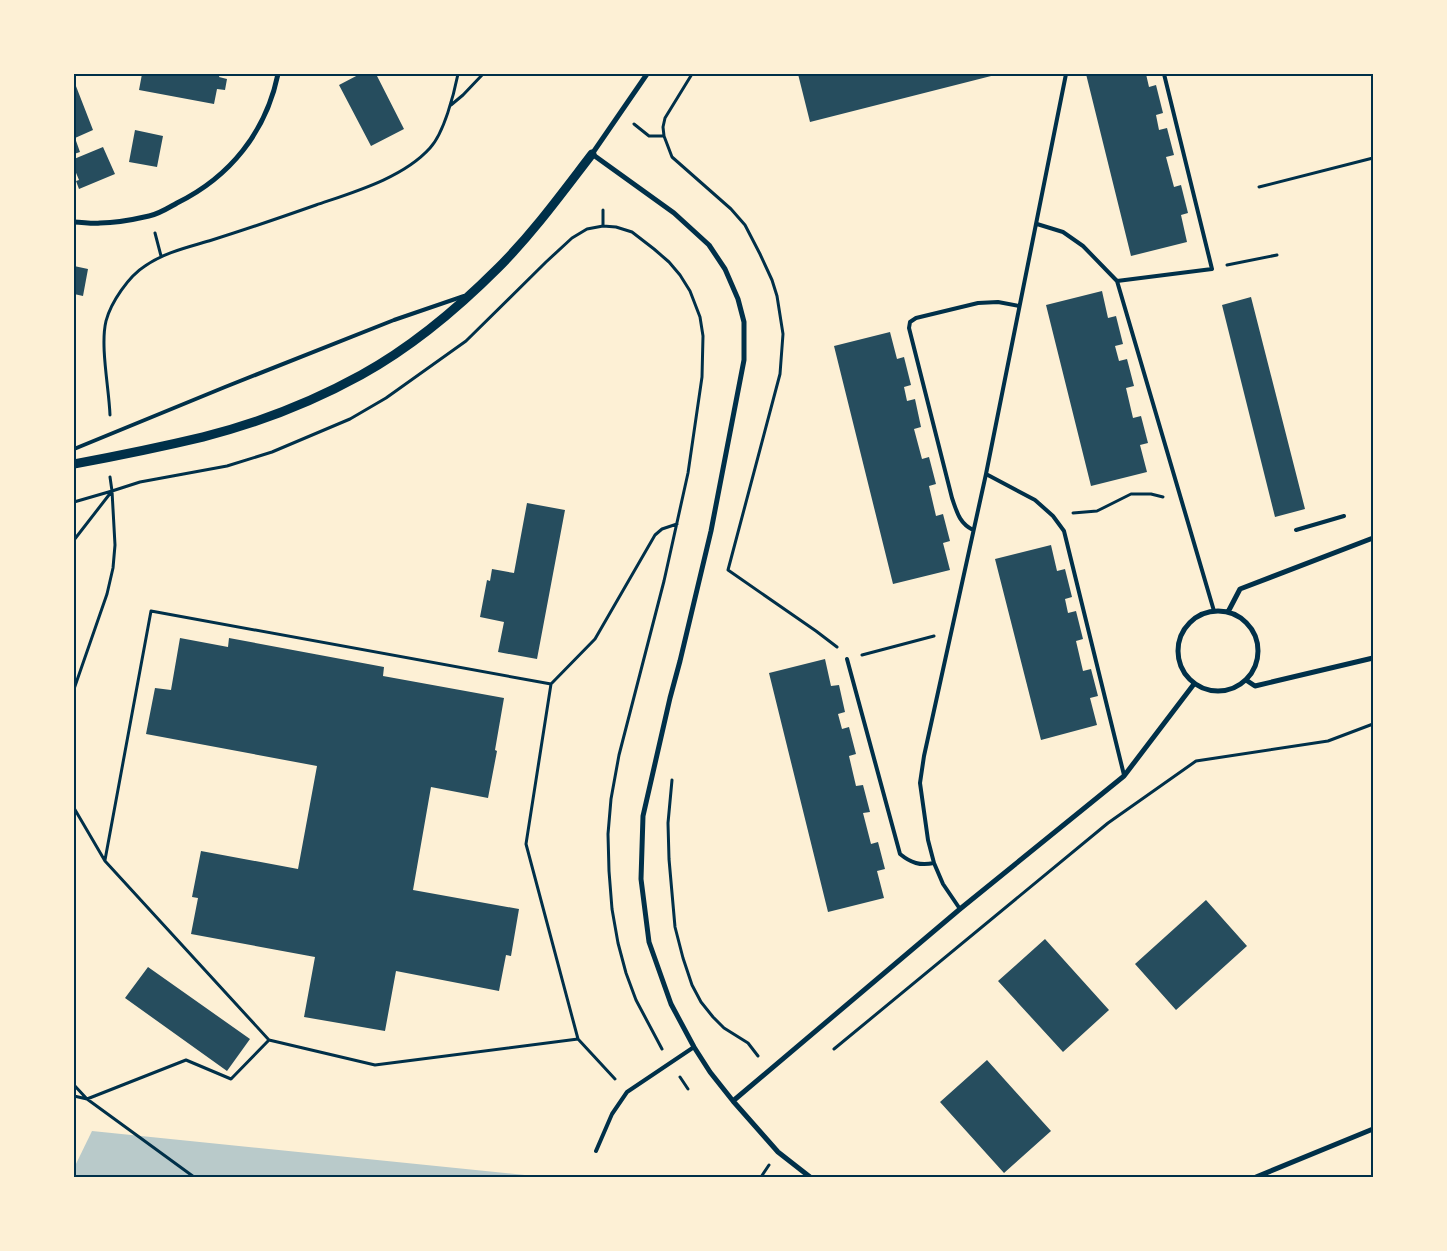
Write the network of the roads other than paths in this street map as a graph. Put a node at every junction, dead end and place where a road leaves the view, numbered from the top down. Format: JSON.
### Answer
{"nodes":[{"id":1,"x":278,"y":74,"type":"edge"},
{"id":2,"x":647,"y":74,"type":"edge"},
{"id":3,"x":1066,"y":74,"type":"edge"},
{"id":4,"x":1164,"y":74,"type":"edge"},
{"id":5,"x":592,"y":154,"type":"junction"},
{"id":6,"x":74,"y":222,"type":"edge"},
{"id":7,"x":1037,"y":224,"type":"junction"},
{"id":8,"x":1117,"y":281,"type":"junction"},
{"id":9,"x":469,"y":294,"type":"junction"},
{"id":10,"x":1019,"y":306,"type":"junction"},
{"id":11,"x":74,"y":449,"type":"edge"},
{"id":12,"x":74,"y":464,"type":"edge"},
{"id":13,"x":986,"y":474,"type":"junction"},
{"id":14,"x":1344,"y":516,"type":"dead end"},
{"id":15,"x":973,"y":530,"type":"junction"},
{"id":16,"x":1296,"y":530,"type":"dead end"},
{"id":17,"x":1373,"y":538,"type":"edge"},
{"id":18,"x":1214,"y":611,"type":"junction"},
{"id":19,"x":1228,"y":612,"type":"junction"},
{"id":20,"x":1373,"y":658,"type":"edge"},
{"id":21,"x":847,"y":659,"type":"road end"},
{"id":22,"x":1246,"y":680,"type":"junction"},
{"id":23,"x":1194,"y":684,"type":"junction"},
{"id":24,"x":1124,"y":776,"type":"junction"},
{"id":25,"x":934,"y":863,"type":"junction"},
{"id":26,"x":960,"y":909,"type":"junction"},
{"id":27,"x":694,"y":1047,"type":"junction"},
{"id":28,"x":733,"y":1101,"type":"junction"},
{"id":29,"x":1373,"y":1129,"type":"edge"},
{"id":30,"x":596,"y":1152,"type":"dead end"},
{"id":31,"x":810,"y":1177,"type":"edge"},
{"id":32,"x":1256,"y":1177,"type":"edge"}],
"edges":[{"from":1,"to":6,"type":"street"},
{"from":2,"to":5,"type":"street"},
{"from":3,"to":7,"type":"lane"},
{"from":4,"to":8,"type":"lane"},
{"from":5,"to":9,"type":"street"},
{"from":5,"to":27,"type":"street"},
{"from":7,"to":8,"type":"lane"},
{"from":7,"to":10,"type":"lane"},
{"from":8,"to":18,"type":"lane"},
{"from":9,"to":11,"type":"lane"},
{"from":9,"to":12,"type":"street"},
{"from":10,"to":13,"type":"lane"},
{"from":10,"to":15,"type":"lane"},
{"from":13,"to":15,"type":"lane"},
{"from":13,"to":24,"type":"lane"},
{"from":14,"to":16,"type":"lane"},
{"from":15,"to":25,"type":"lane"},
{"from":17,"to":19,"type":"street"},
{"from":18,"to":19,"type":"street"},
{"from":18,"to":23,"type":"street"},
{"from":19,"to":22,"type":"street"},
{"from":20,"to":22,"type":"street"},
{"from":21,"to":25,"type":"lane"},
{"from":22,"to":23,"type":"street"},
{"from":23,"to":24,"type":"street"},
{"from":24,"to":26,"type":"street"},
{"from":25,"to":26,"type":"lane"},
{"from":26,"to":28,"type":"street"},
{"from":27,"to":28,"type":"street"},
{"from":27,"to":30,"type":"lane"},
{"from":28,"to":31,"type":"street"},
{"from":29,"to":32,"type":"street"}]}
